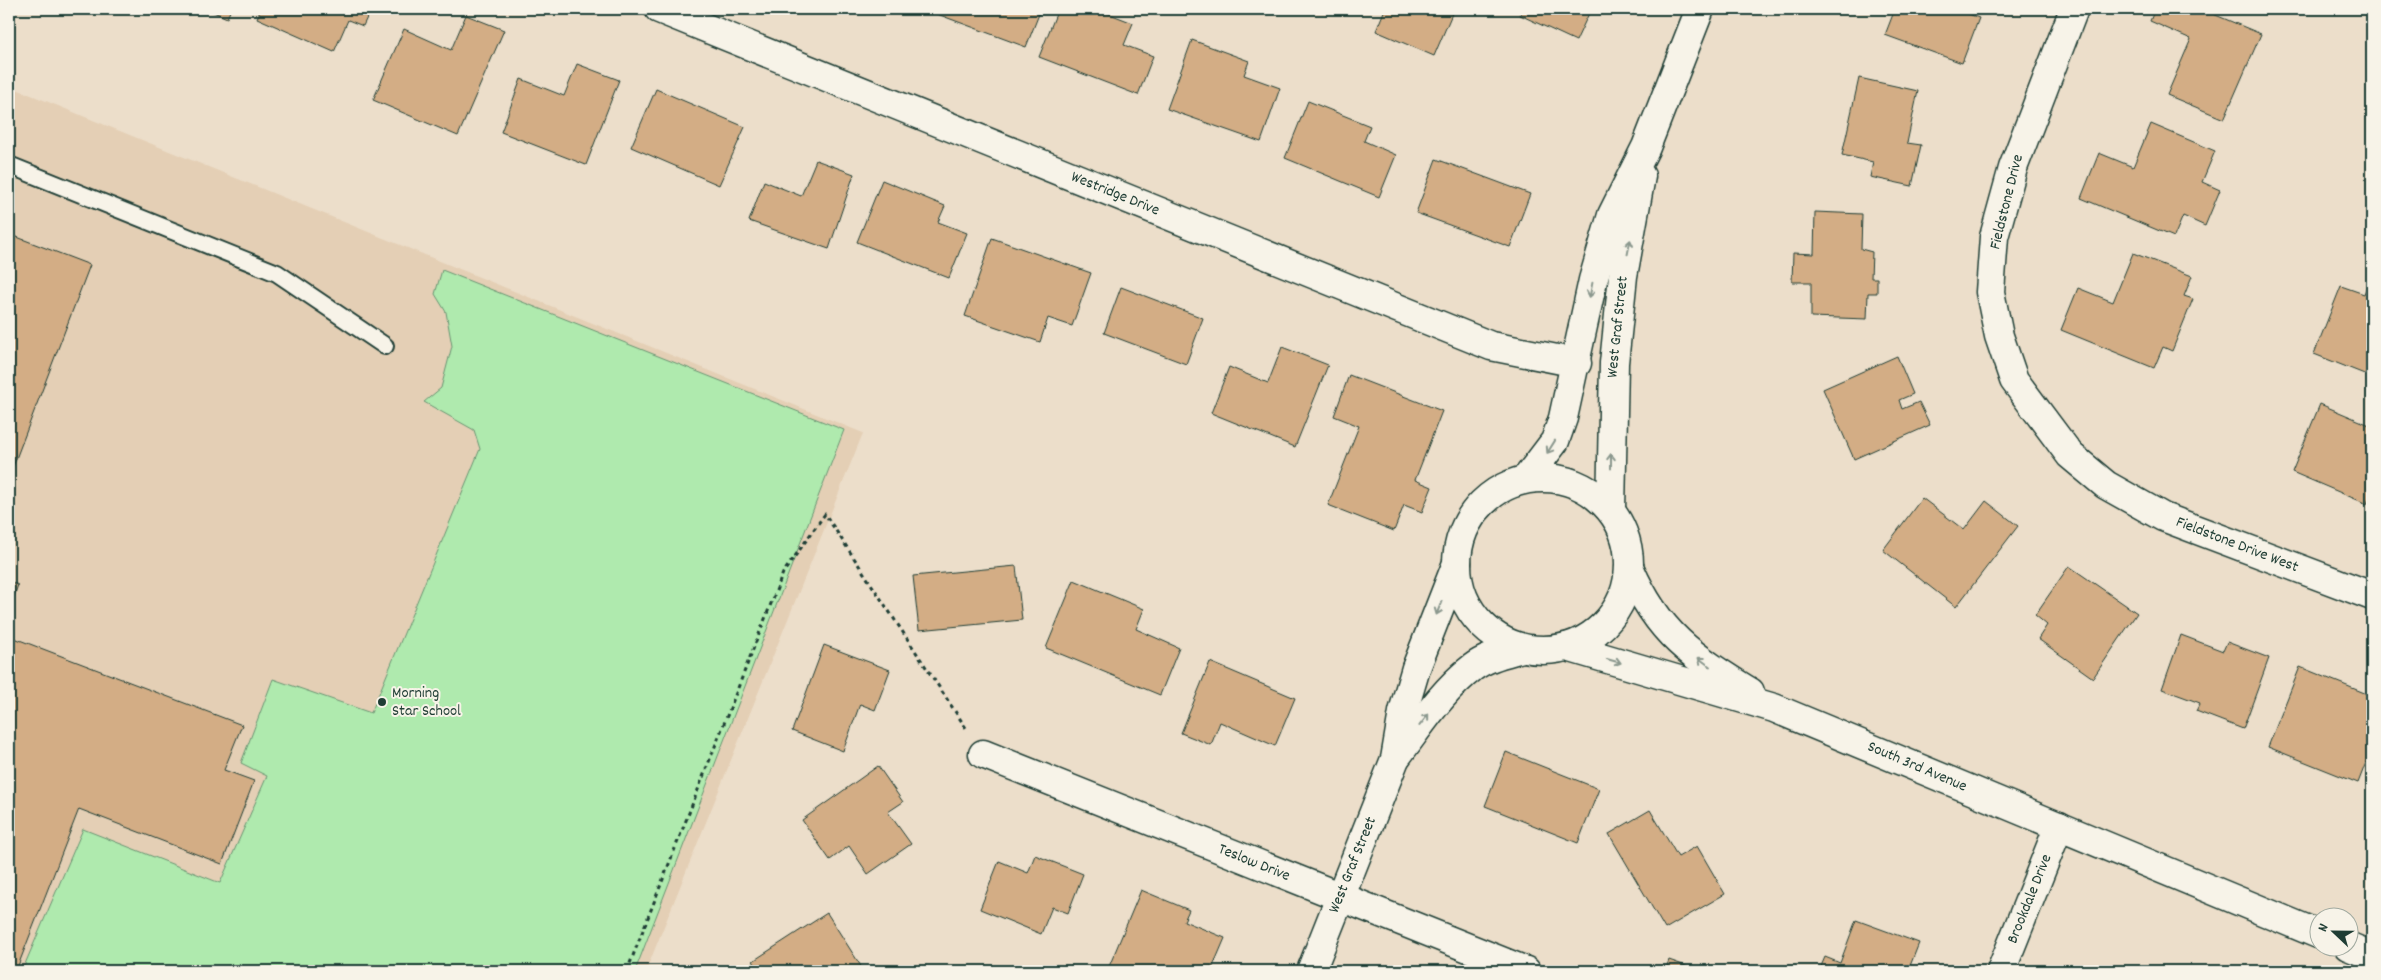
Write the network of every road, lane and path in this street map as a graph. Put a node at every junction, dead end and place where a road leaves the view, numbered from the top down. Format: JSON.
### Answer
{"nodes":[{"id":1,"x":658,"y":9,"type":"edge"},
{"id":2,"x":1700,"y":9,"type":"edge"},
{"id":3,"x":2074,"y":9,"type":"edge"},
{"id":4,"x":1646,"y":147,"type":"junction"},
{"id":5,"x":9,"y":165,"type":"edge"},
{"id":6,"x":385,"y":346,"type":"dead end"},
{"id":7,"x":1576,"y":363,"type":"junction"},
{"id":8,"x":1526,"y":479,"type":"junction"},
{"id":9,"x":2106,"y":485,"type":"joint"},
{"id":10,"x":1611,"y":510,"type":"junction"},
{"id":11,"x":1457,"y":563,"type":"junction"},
{"id":12,"x":1630,"y":569,"type":"junction"},
{"id":13,"x":2372,"y":596,"type":"edge"},
{"id":14,"x":1567,"y":647,"type":"junction"},
{"id":15,"x":1522,"y":648,"type":"junction"},
{"id":16,"x":1774,"y":708,"type":"junction"},
{"id":17,"x":983,"y":754,"type":"joint"},
{"id":18,"x":1395,"y":759,"type":"junction"},
{"id":19,"x":2060,"y":826,"type":"junction"},
{"id":20,"x":1340,"y":897,"type":"junction"},
{"id":21,"x":2308,"y":930,"type":"edge"},
{"id":22,"x":2358,"y":950,"type":"edge"},
{"id":23,"x":2372,"y":956,"type":"edge"},
{"id":24,"x":626,"y":971,"type":"edge"},
{"id":25,"x":1311,"y":971,"type":"edge"},
{"id":26,"x":1526,"y":971,"type":"edge"},
{"id":27,"x":2001,"y":971,"type":"edge"}],
"edges":[{"from":1,"to":7,"type":"street","name":"Westridge Drive"},
{"from":2,"to":4,"type":"street","name":"West Graf Street"},
{"from":3,"to":9,"type":"street","name":"Fieldstone Drive"},
{"from":4,"to":7,"type":"street","name":"West Graf Street","one_way":true},
{"from":10,"to":4,"type":"street","name":"West Graf Street","one_way":true},
{"from":5,"to":6,"type":"lane"},
{"from":7,"to":8,"type":"street","name":"West Graf Street","one_way":true},
{"from":8,"to":10,"type":"street"},
{"from":8,"to":11,"type":"street"},
{"from":9,"to":13,"type":"street","name":"Fieldstone Drive West"},
{"from":10,"to":12,"type":"street"},
{"from":11,"to":15,"type":"street"},
{"from":11,"to":18,"type":"street","name":"West Graf Street","one_way":true},
{"from":12,"to":14,"type":"street"},
{"from":16,"to":12,"type":"street","name":"South 3rd Avenue","one_way":true},
{"from":14,"to":15,"type":"street"},
{"from":14,"to":16,"type":"street","name":"South 3rd Avenue","one_way":true},
{"from":18,"to":15,"type":"street","name":"West Graf Street","one_way":true},
{"from":16,"to":19,"type":"street","name":"South 3rd Avenue"},
{"from":17,"to":20,"type":"street","name":"Teslow Drive"},
{"from":17,"to":24,"type":"path"},
{"from":18,"to":20,"type":"street","name":"West Graf Street"},
{"from":19,"to":21,"type":"street","name":"South 3rd Avenue"},
{"from":19,"to":27,"type":"street","name":"Brookdale Drive"},
{"from":20,"to":25,"type":"street","name":"West Graf Street"},
{"from":20,"to":26,"type":"street","name":"Teslow Drive"},
{"from":22,"to":23,"type":"street"}]}
